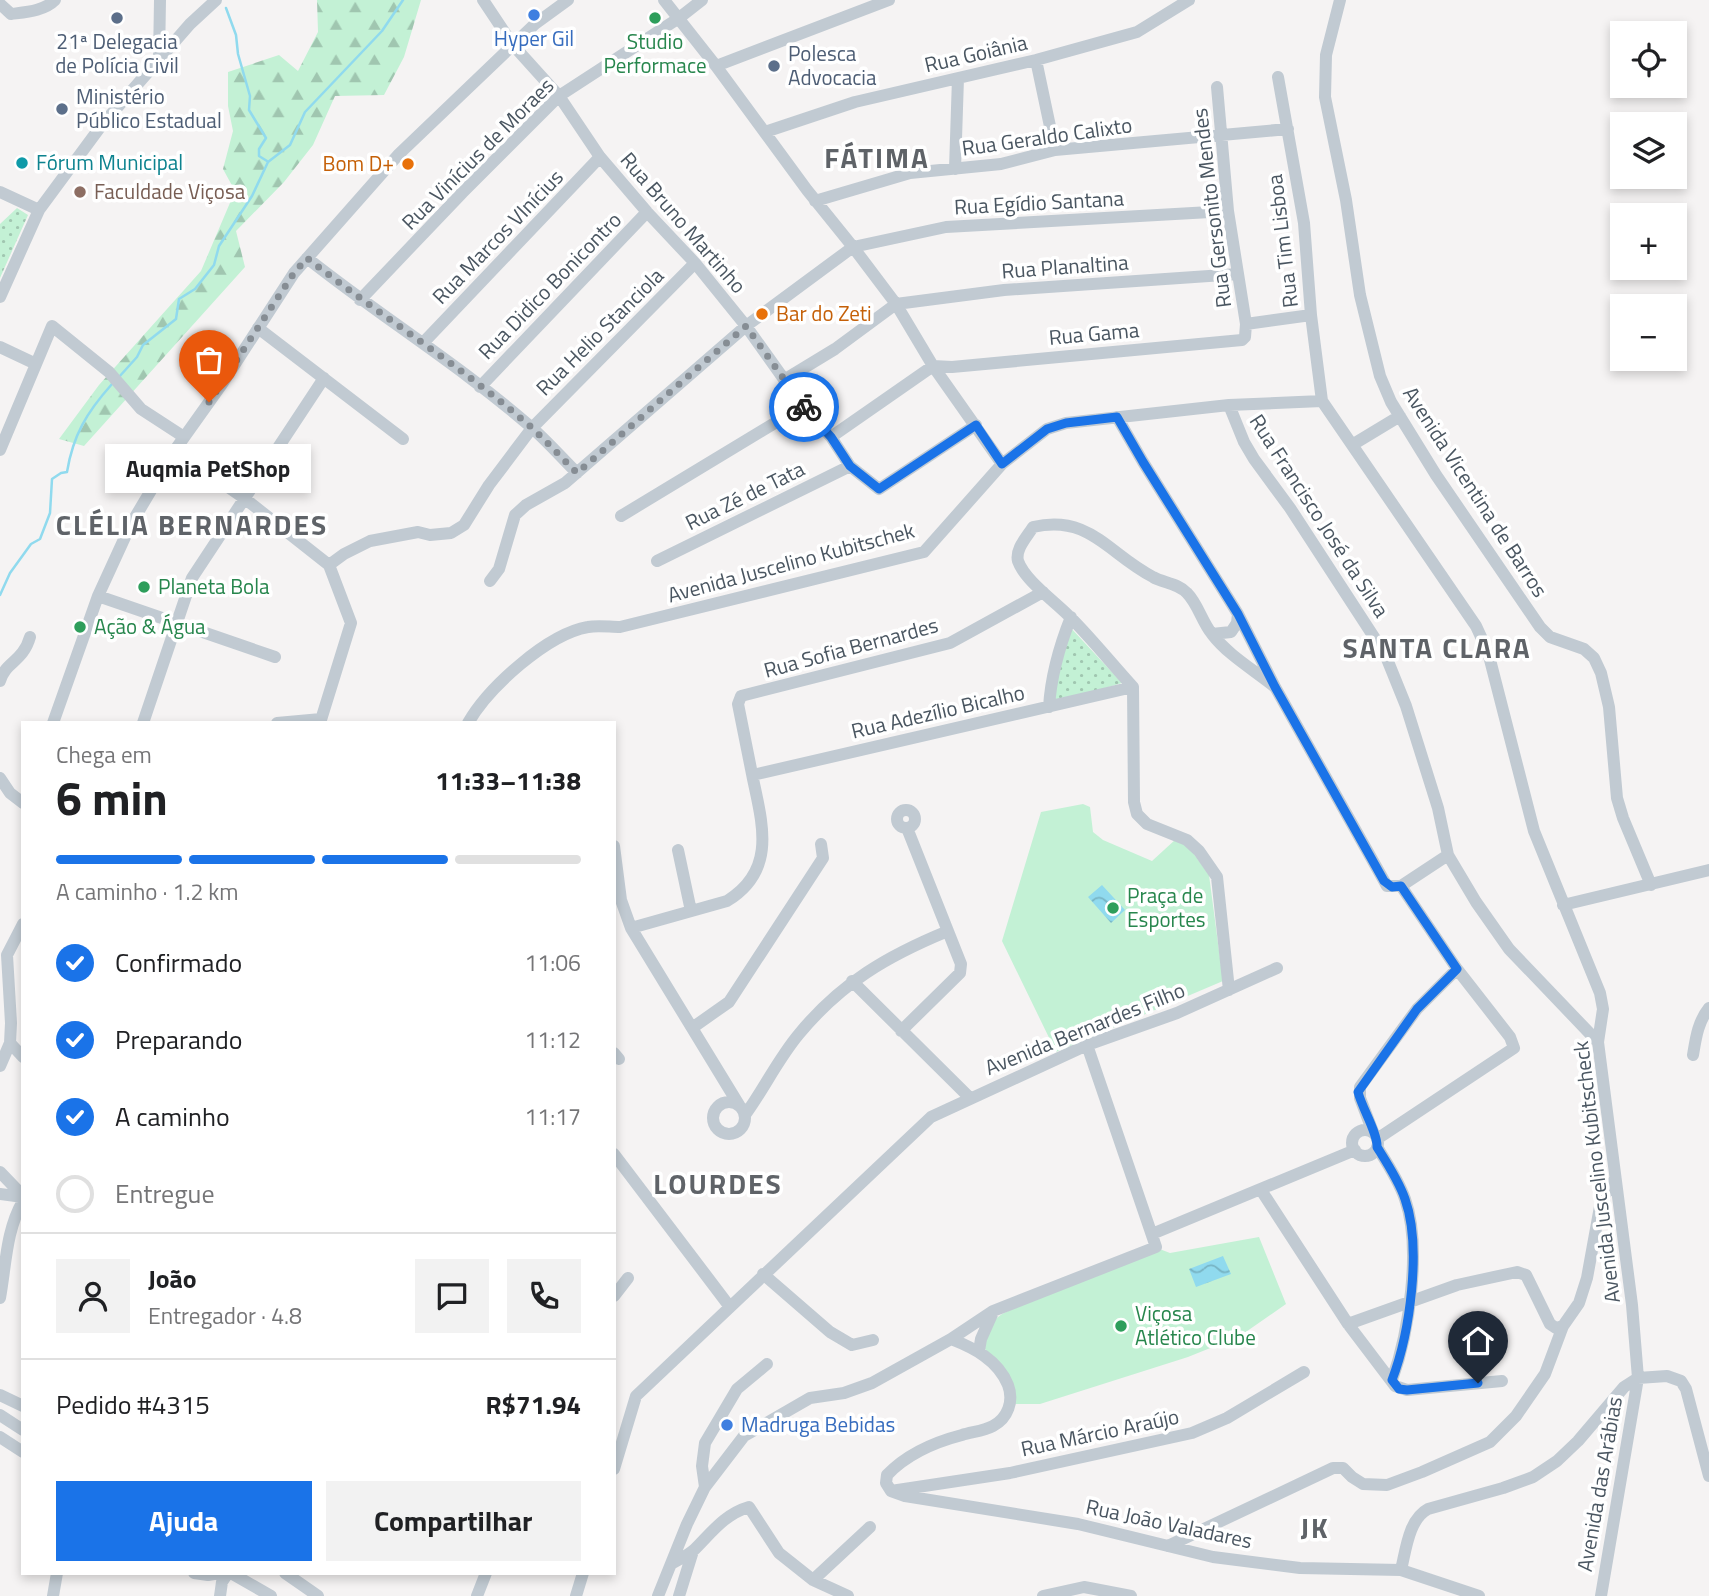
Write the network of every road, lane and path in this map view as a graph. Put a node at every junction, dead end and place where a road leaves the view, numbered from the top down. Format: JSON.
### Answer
{"nodes":[{"id":1,"x":55,"y":0,"type":"edge"},
{"id":2,"x":160,"y":0,"type":"edge"},
{"id":3,"x":216,"y":0,"type":"edge"},
{"id":4,"x":483,"y":0,"type":"edge"},
{"id":5,"x":568,"y":0,"type":"edge"},
{"id":6,"x":664,"y":0,"type":"edge"},
{"id":7,"x":702,"y":0,"type":"edge"},
{"id":8,"x":889,"y":0,"type":"edge"},
{"id":9,"x":1189,"y":0,"type":"edge"},
{"id":10,"x":1340,"y":0,"type":"edge"},
{"id":11,"x":0,"y":4,"type":"edge"},
{"id":12,"x":679,"y":18,"type":"junction"},
{"id":13,"x":513,"y":45,"type":"junction"},
{"id":14,"x":159,"y":60,"type":"junction"},
{"id":15,"x":1036,"y":60,"type":"junction"},
{"id":16,"x":716,"y":66,"type":"junction"},
{"id":17,"x":1278,"y":77,"type":"dead end"},
{"id":18,"x":958,"y":78,"type":"junction"},
{"id":19,"x":1217,"y":87,"type":"dead end"},
{"id":20,"x":559,"y":96,"type":"junction"},
{"id":21,"x":1288,"y":129,"type":"junction"},
{"id":22,"x":765,"y":132,"type":"junction"},
{"id":23,"x":1223,"y":136,"type":"junction"},
{"id":24,"x":1055,"y":150,"type":"junction"},
{"id":25,"x":600,"y":157,"type":"junction"},
{"id":26,"x":955,"y":169,"type":"junction"},
{"id":27,"x":0,"y":192,"type":"edge"},
{"id":28,"x":815,"y":201,"type":"junction"},
{"id":29,"x":39,"y":210,"type":"junction"},
{"id":30,"x":1228,"y":211,"type":"junction"},
{"id":31,"x":647,"y":212,"type":"junction"},
{"id":32,"x":853,"y":247,"type":"junction"},
{"id":33,"x":307,"y":258,"type":"junction"},
{"id":34,"x":695,"y":263,"type":"junction"},
{"id":35,"x":1238,"y":274,"type":"junction"},
{"id":36,"x":0,"y":296,"type":"edge"},
{"id":37,"x":360,"y":300,"type":"junction"},
{"id":38,"x":896,"y":304,"type":"junction"},
{"id":39,"x":1311,"y":315,"type":"junction"},
{"id":40,"x":1245,"y":324,"type":"junction"},
{"id":41,"x":746,"y":326,"type":"junction"},
{"id":42,"x":258,"y":328,"type":"junction"},
{"id":43,"x":423,"y":343,"type":"junction"},
{"id":44,"x":0,"y":347,"type":"edge"},
{"id":45,"x":36,"y":364,"type":"junction"},
{"id":46,"x":933,"y":366,"type":"junction"},
{"id":47,"x":324,"y":378,"type":"junction"},
{"id":48,"x":784,"y":380,"type":"junction"},
{"id":49,"x":480,"y":387,"type":"junction"},
{"id":50,"x":1322,"y":401,"type":"junction"},
{"id":51,"x":1229,"y":405,"type":"junction"},
{"id":52,"x":803,"y":406,"type":"junction"},
{"id":53,"x":1399,"y":416,"type":"junction"},
{"id":54,"x":1117,"y":417,"type":"junction"},
{"id":55,"x":976,"y":425,"type":"junction"},
{"id":56,"x":532,"y":428,"type":"junction"},
{"id":57,"x":184,"y":437,"type":"junction"},
{"id":58,"x":831,"y":437,"type":"junction"},
{"id":59,"x":403,"y":439,"type":"dead end"},
{"id":60,"x":1352,"y":445,"type":"junction"},
{"id":61,"x":0,"y":450,"type":"edge"},
{"id":62,"x":175,"y":450,"type":"junction"},
{"id":63,"x":1002,"y":464,"type":"junction"},
{"id":64,"x":850,"y":466,"type":"junction"},
{"id":65,"x":577,"y":473,"type":"junction"},
{"id":66,"x":244,"y":498,"type":"junction"},
{"id":67,"x":621,"y":516,"type":"dead end"},
{"id":68,"x":657,"y":561,"type":"dead end"},
{"id":69,"x":330,"y":565,"type":"junction"},
{"id":70,"x":490,"y":581,"type":"dead end"},
{"id":71,"x":1043,"y":592,"type":"junction"},
{"id":72,"x":98,"y":596,"type":"junction"},
{"id":73,"x":1238,"y":614,"type":"junction"},
{"id":74,"x":1070,"y":617,"type":"junction"},
{"id":75,"x":174,"y":624,"type":"junction"},
{"id":76,"x":1212,"y":634,"type":"junction"},
{"id":77,"x":30,"y":637,"type":"dead end"},
{"id":78,"x":1252,"y":640,"type":"junction"},
{"id":79,"x":1235,"y":654,"type":"junction"},
{"id":80,"x":275,"y":657,"type":"dead end"},
{"id":81,"x":0,"y":681,"type":"edge"},
{"id":82,"x":1133,"y":687,"type":"junction"},
{"id":83,"x":1275,"y":687,"type":"junction"},
{"id":84,"x":1049,"y":707,"type":"junction"},
{"id":85,"x":54,"y":721,"type":"edge"},
{"id":86,"x":144,"y":721,"type":"edge"},
{"id":87,"x":321,"y":721,"type":"edge"},
{"id":88,"x":470,"y":721,"type":"edge"},
{"id":89,"x":753,"y":775,"type":"junction"},
{"id":90,"x":0,"y":778,"type":"edge"},
{"id":91,"x":21,"y":801,"type":"edge"},
{"id":92,"x":907,"y":828,"type":"dead end"},
{"id":93,"x":821,"y":844,"type":"dead end"},
{"id":94,"x":678,"y":850,"type":"dead end"},
{"id":95,"x":1448,"y":855,"type":"junction"},
{"id":96,"x":616,"y":861,"type":"edge"},
{"id":97,"x":1709,"y":870,"type":"edge"},
{"id":98,"x":1651,"y":885,"type":"junction"},
{"id":99,"x":1401,"y":886,"type":"junction"},
{"id":100,"x":1563,"y":905,"type":"junction"},
{"id":101,"x":691,"y":911,"type":"junction"},
{"id":102,"x":21,"y":927,"type":"edge"},
{"id":103,"x":631,"y":928,"type":"junction"},
{"id":104,"x":948,"y":931,"type":"junction"},
{"id":105,"x":4,"y":954,"type":"edge"},
{"id":106,"x":1278,"y":968,"type":"dead end"},
{"id":107,"x":1457,"y":969,"type":"junction"},
{"id":108,"x":852,"y":981,"type":"junction"},
{"id":109,"x":1229,"y":990,"type":"junction"},
{"id":110,"x":1709,"y":1008,"type":"edge"},
{"id":111,"x":692,"y":1028,"type":"junction"},
{"id":112,"x":901,"y":1031,"type":"junction"},
{"id":113,"x":1598,"y":1042,"type":"junction"},
{"id":114,"x":10,"y":1043,"type":"junction"},
{"id":115,"x":1087,"y":1045,"type":"junction"},
{"id":116,"x":21,"y":1055,"type":"edge"},
{"id":117,"x":1693,"y":1055,"type":"dead end"},
{"id":118,"x":0,"y":1066,"type":"edge"},
{"id":119,"x":970,"y":1098,"type":"junction"},
{"id":120,"x":1376,"y":1139,"type":"junction"},
{"id":121,"x":1355,"y":1150,"type":"junction"},
{"id":122,"x":616,"y":1157,"type":"edge"},
{"id":123,"x":0,"y":1172,"type":"edge"},
{"id":124,"x":1615,"y":1179,"type":"junction"},
{"id":125,"x":1261,"y":1191,"type":"junction"},
{"id":126,"x":0,"y":1194,"type":"edge"},
{"id":127,"x":21,"y":1196,"type":"edge"},
{"id":128,"x":21,"y":1198,"type":"edge"},
{"id":129,"x":21,"y":1202,"type":"edge"},
{"id":130,"x":1154,"y":1240,"type":"junction"},
{"id":131,"x":763,"y":1274,"type":"junction"},
{"id":132,"x":628,"y":1278,"type":"dead end"},
{"id":133,"x":616,"y":1293,"type":"edge"},
{"id":134,"x":0,"y":1298,"type":"edge"},
{"id":135,"x":1410,"y":1303,"type":"junction"},
{"id":136,"x":730,"y":1307,"type":"junction"},
{"id":137,"x":993,"y":1311,"type":"junction"},
{"id":138,"x":1348,"y":1324,"type":"junction"},
{"id":139,"x":1563,"y":1326,"type":"junction"},
{"id":140,"x":951,"y":1339,"type":"junction"},
{"id":141,"x":873,"y":1340,"type":"dead end"},
{"id":142,"x":979,"y":1351,"type":"junction"},
{"id":143,"x":767,"y":1364,"type":"dead end"},
{"id":144,"x":1304,"y":1372,"type":"dead end"},
{"id":145,"x":1638,"y":1378,"type":"junction"},
{"id":146,"x":1392,"y":1380,"type":"junction"},
{"id":147,"x":1502,"y":1381,"type":"dead end"},
{"id":148,"x":0,"y":1395,"type":"edge"},
{"id":149,"x":21,"y":1405,"type":"edge"},
{"id":150,"x":0,"y":1415,"type":"edge"},
{"id":151,"x":21,"y":1429,"type":"edge"},
{"id":152,"x":0,"y":1437,"type":"edge"},
{"id":153,"x":21,"y":1451,"type":"edge"},
{"id":154,"x":616,"y":1462,"type":"edge"},
{"id":155,"x":1709,"y":1476,"type":"edge"},
{"id":156,"x":705,"y":1487,"type":"junction"},
{"id":157,"x":891,"y":1491,"type":"junction"},
{"id":158,"x":870,"y":1527,"type":"dead end"},
{"id":159,"x":1168,"y":1546,"type":"junction"},
{"id":160,"x":693,"y":1551,"type":"junction"},
{"id":161,"x":671,"y":1564,"type":"junction"},
{"id":162,"x":1401,"y":1570,"type":"junction"},
{"id":163,"x":58,"y":1575,"type":"edge"},
{"id":164,"x":227,"y":1575,"type":"edge"},
{"id":165,"x":233,"y":1575,"type":"edge"},
{"id":166,"x":288,"y":1575,"type":"edge"},
{"id":167,"x":485,"y":1575,"type":"edge"},
{"id":168,"x":582,"y":1575,"type":"edge"},
{"id":169,"x":813,"y":1580,"type":"junction"},
{"id":170,"x":1084,"y":1591,"type":"edge"},
{"id":171,"x":53,"y":1596,"type":"edge"},
{"id":172,"x":220,"y":1596,"type":"edge"},
{"id":173,"x":271,"y":1596,"type":"edge"},
{"id":174,"x":318,"y":1596,"type":"edge"},
{"id":175,"x":477,"y":1596,"type":"edge"},
{"id":176,"x":576,"y":1596,"type":"edge"},
{"id":177,"x":658,"y":1596,"type":"edge"},
{"id":178,"x":679,"y":1596,"type":"edge"},
{"id":179,"x":848,"y":1596,"type":"edge"},
{"id":180,"x":1043,"y":1596,"type":"edge"},
{"id":181,"x":1131,"y":1596,"type":"edge"},
{"id":182,"x":1479,"y":1596,"type":"edge"},
{"id":183,"x":1601,"y":1596,"type":"edge"}],
"edges":[{"from":1,"to":11,"type":"street"},
{"from":2,"to":14,"type":"street"},
{"from":3,"to":14,"type":"street"},
{"from":4,"to":13,"type":"street","name":"Rua Bruno Martinho"},
{"from":5,"to":13,"type":"street"},
{"from":6,"to":12,"type":"street"},
{"from":7,"to":12,"type":"street","name":"Rua Vinícius de Moraes"},
{"from":8,"to":16,"type":"street"},
{"from":9,"to":15,"type":"street","name":"Rua Goiânia"},
{"from":10,"to":53,"type":"street","name":"Avenida Vicentina de Barros"},
{"from":12,"to":16,"type":"street"},
{"from":12,"to":20,"type":"street","name":"Rua Vinícius de Moraes"},
{"from":13,"to":20,"type":"street","name":"Rua Bruno Martinho"},
{"from":13,"to":33,"type":"street"},
{"from":14,"to":29,"type":"street"},
{"from":15,"to":18,"type":"street","name":"Rua Goiânia"},
{"from":15,"to":24,"type":"street"},
{"from":16,"to":22,"type":"street"},
{"from":17,"to":21,"type":"street","name":"Rua Tim Lisboa"},
{"from":18,"to":22,"type":"street","name":"Rua Goiânia"},
{"from":18,"to":26,"type":"street"},
{"from":19,"to":23,"type":"street","name":"Rua Gersonito Mendes"},
{"from":20,"to":25,"type":"street","name":"Rua Bruno Martinho"},
{"from":20,"to":37,"type":"street","name":"Rua Vinícius de Moraes"},
{"from":21,"to":23,"type":"street","name":"Rua Geraldo Calixto"},
{"from":21,"to":39,"type":"street","name":"Rua Tim Lisboa"},
{"from":22,"to":28,"type":"street"},
{"from":23,"to":24,"type":"street","name":"Rua Geraldo Calixto"},
{"from":23,"to":30,"type":"street","name":"Rua Gersonito Mendes"},
{"from":24,"to":26,"type":"street","name":"Rua Geraldo Calixto"},
{"from":25,"to":31,"type":"street","name":"Rua Bruno Martinho"},
{"from":25,"to":43,"type":"street","name":"Rua Marcos VInícius"},
{"from":26,"to":28,"type":"street","name":"Rua Geraldo Calixto"},
{"from":27,"to":29,"type":"street"},
{"from":28,"to":32,"type":"street"},
{"from":29,"to":36,"type":"street"},
{"from":30,"to":32,"type":"street","name":"Rua Egídio Santana"},
{"from":30,"to":35,"type":"street","name":"Rua Gersonito Mendes"},
{"from":31,"to":34,"type":"street","name":"Rua Bruno Martinho"},
{"from":31,"to":49,"type":"street","name":"Rua Didico Bonicontro"},
{"from":32,"to":38,"type":"street"},
{"from":32,"to":41,"type":"street"},
{"from":33,"to":37,"type":"street"},
{"from":33,"to":42,"type":"street"},
{"from":34,"to":41,"type":"street","name":"Rua Bruno Martinho"},
{"from":34,"to":56,"type":"street","name":"Rua Helio Stanciola"},
{"from":35,"to":38,"type":"street","name":"Rua Planaltina"},
{"from":35,"to":40,"type":"street","name":"Rua Gersonito Mendes"},
{"from":37,"to":43,"type":"street"},
{"from":38,"to":46,"type":"street"},
{"from":38,"to":48,"type":"street"},
{"from":39,"to":40,"type":"street"},
{"from":39,"to":50,"type":"street","name":"Rua Tim Lisboa"},
{"from":40,"to":46,"type":"street","name":"Rua Gama"},
{"from":41,"to":48,"type":"street","name":"Rua Bruno Martinho"},
{"from":41,"to":65,"type":"street"},
{"from":42,"to":47,"type":"street"},
{"from":42,"to":57,"type":"street"},
{"from":43,"to":49,"type":"street"},
{"from":44,"to":45,"type":"street"},
{"from":45,"to":57,"type":"street"},
{"from":45,"to":61,"type":"street"},
{"from":46,"to":55,"type":"street"},
{"from":46,"to":58,"type":"street"},
{"from":47,"to":59,"type":"street"},
{"from":47,"to":66,"type":"street"},
{"from":48,"to":52,"type":"street","name":"Rua Bruno Martinho"},
{"from":49,"to":56,"type":"street"},
{"from":50,"to":51,"type":"street","name":"Avenida Juscelino Kubitschek"},
{"from":50,"to":60,"type":"street","name":"Avenida Juscelino Kubitscheck"},
{"from":51,"to":54,"type":"street","name":"Avenida Juscelino Kubitschek"},
{"from":51,"to":95,"type":"street","name":"Rua Francisco José da Silva"},
{"from":52,"to":58,"type":"street","name":"Rua Bruno Martinho"},
{"from":52,"to":67,"type":"street"},
{"from":53,"to":60,"type":"street"},
{"from":53,"to":98,"type":"street","name":"Avenida Vicentina de Barros"},
{"from":54,"to":63,"type":"street","name":"Avenida Juscelino Kubitschek"},
{"from":54,"to":73,"type":"street"},
{"from":55,"to":63,"type":"street"},
{"from":55,"to":64,"type":"street","name":"Rua Bruno Martinho"},
{"from":56,"to":65,"type":"street"},
{"from":56,"to":69,"type":"street","name":"Rua Helio Stanciola"},
{"from":57,"to":62,"type":"street"},
{"from":58,"to":64,"type":"street","name":"Rua Bruno Martinho"},
{"from":60,"to":100,"type":"street","name":"Avenida Juscelino Kubitscheck"},
{"from":62,"to":66,"type":"street"},
{"from":62,"to":72,"type":"street"},
{"from":63,"to":88,"type":"street","name":"Avenida Juscelino Kubitschek"},
{"from":64,"to":68,"type":"street","name":"Rua Zé de Tata"},
{"from":65,"to":70,"type":"street"},
{"from":66,"to":69,"type":"street"},
{"from":66,"to":75,"type":"street"},
{"from":69,"to":87,"type":"street"},
{"from":71,"to":74,"type":"street"},
{"from":71,"to":76,"type":"street"},
{"from":71,"to":89,"type":"street","name":"Rua Sofia Bernardes"},
{"from":72,"to":75,"type":"street"},
{"from":72,"to":85,"type":"street"},
{"from":73,"to":76,"type":"street"},
{"from":73,"to":78,"type":"street"},
{"from":74,"to":82,"type":"street"},
{"from":74,"to":84,"type":"street"},
{"from":75,"to":80,"type":"street"},
{"from":75,"to":86,"type":"street"},
{"from":76,"to":79,"type":"street"},
{"from":77,"to":81,"type":"street"},
{"from":78,"to":79,"type":"street"},
{"from":78,"to":83,"type":"street"},
{"from":79,"to":83,"type":"street"},
{"from":82,"to":84,"type":"street","name":"Rua Adezílio Bicalho"},
{"from":82,"to":109,"type":"street"},
{"from":83,"to":99,"type":"street"},
{"from":84,"to":89,"type":"street","name":"Rua Adezílio Bicalho"},
{"from":89,"to":101,"type":"street"},
{"from":90,"to":91,"type":"street"},
{"from":92,"to":104,"type":"street"},
{"from":93,"to":111,"type":"street"},
{"from":94,"to":101,"type":"street"},
{"from":95,"to":99,"type":"street"},
{"from":95,"to":113,"type":"street","name":"Rua Francisco José da Silva"},
{"from":96,"to":103,"type":"street"},
{"from":97,"to":98,"type":"street"},
{"from":98,"to":100,"type":"street"},
{"from":99,"to":107,"type":"street"},
{"from":100,"to":113,"type":"street","name":"Avenida Juscelino Kubitscheck"},
{"from":101,"to":103,"type":"street"},
{"from":102,"to":105,"type":"street"},
{"from":103,"to":111,"type":"street"},
{"from":104,"to":108,"type":"street"},
{"from":104,"to":112,"type":"street"},
{"from":105,"to":114,"type":"street"},
{"from":106,"to":109,"type":"street","name":"Avenida Bernardes Filho"},
{"from":107,"to":120,"type":"street"},
{"from":107,"to":120,"type":"street"},
{"from":108,"to":111,"type":"street"},
{"from":108,"to":112,"type":"street"},
{"from":109,"to":115,"type":"street","name":"Avenida Bernardes Filho"},
{"from":110,"to":117,"type":"street"},
{"from":112,"to":119,"type":"street"},
{"from":113,"to":124,"type":"street","name":"Avenida Juscelino Kubitscheck"},
{"from":114,"to":116,"type":"street"},
{"from":114,"to":118,"type":"street"},
{"from":115,"to":119,"type":"street","name":"Avenida Bernardes Filho"},
{"from":115,"to":130,"type":"street"},
{"from":119,"to":131,"type":"street","name":"Avenida Bernardes Filho"},
{"from":120,"to":121,"type":"street"},
{"from":120,"to":121,"type":"street"},
{"from":120,"to":135,"type":"street"},
{"from":121,"to":125,"type":"street"},
{"from":122,"to":136,"type":"street"},
{"from":123,"to":127,"type":"street"},
{"from":124,"to":139,"type":"street"},
{"from":124,"to":145,"type":"street","name":"Avenida Juscelino Kubitscheck"},
{"from":125,"to":130,"type":"street"},
{"from":125,"to":138,"type":"street"},
{"from":126,"to":128,"type":"street"},
{"from":129,"to":134,"type":"street"},
{"from":130,"to":137,"type":"street"},
{"from":131,"to":136,"type":"street","name":"Avenida Bernardes Filho"},
{"from":131,"to":141,"type":"street"},
{"from":132,"to":133,"type":"street"},
{"from":135,"to":138,"type":"street"},
{"from":135,"to":139,"type":"street"},
{"from":135,"to":146,"type":"street"},
{"from":136,"to":154,"type":"street","name":"Avenida Bernardes Filho"},
{"from":137,"to":140,"type":"street"},
{"from":137,"to":142,"type":"street"},
{"from":138,"to":146,"type":"street"},
{"from":139,"to":159,"type":"street"},
{"from":140,"to":142,"type":"street"},
{"from":140,"to":156,"type":"street"},
{"from":142,"to":157,"type":"street"},
{"from":143,"to":156,"type":"street"},
{"from":144,"to":157,"type":"street","name":"Rua Márcio Araújo"},
{"from":145,"to":155,"type":"street"},
{"from":145,"to":162,"type":"street"},
{"from":145,"to":183,"type":"street","name":"Avenida das Arábias"},
{"from":146,"to":147,"type":"street"},
{"from":148,"to":149,"type":"street"},
{"from":150,"to":151,"type":"street"},
{"from":152,"to":153,"type":"street"},
{"from":156,"to":161,"type":"street"},
{"from":157,"to":159,"type":"street","name":"Rua João Valadares"},
{"from":158,"to":169,"type":"street"},
{"from":159,"to":162,"type":"street","name":"Rua João Valadares"},
{"from":160,"to":161,"type":"street"},
{"from":160,"to":169,"type":"street"},
{"from":160,"to":178,"type":"street"},
{"from":161,"to":177,"type":"street"},
{"from":162,"to":182,"type":"street","name":"Rua João Valadares"},
{"from":163,"to":171,"type":"street"},
{"from":164,"to":172,"type":"street"},
{"from":165,"to":173,"type":"street"},
{"from":166,"to":174,"type":"street"},
{"from":167,"to":175,"type":"street"},
{"from":168,"to":176,"type":"street"},
{"from":169,"to":179,"type":"street"},
{"from":170,"to":180,"type":"street"},
{"from":170,"to":181,"type":"street"}]}
